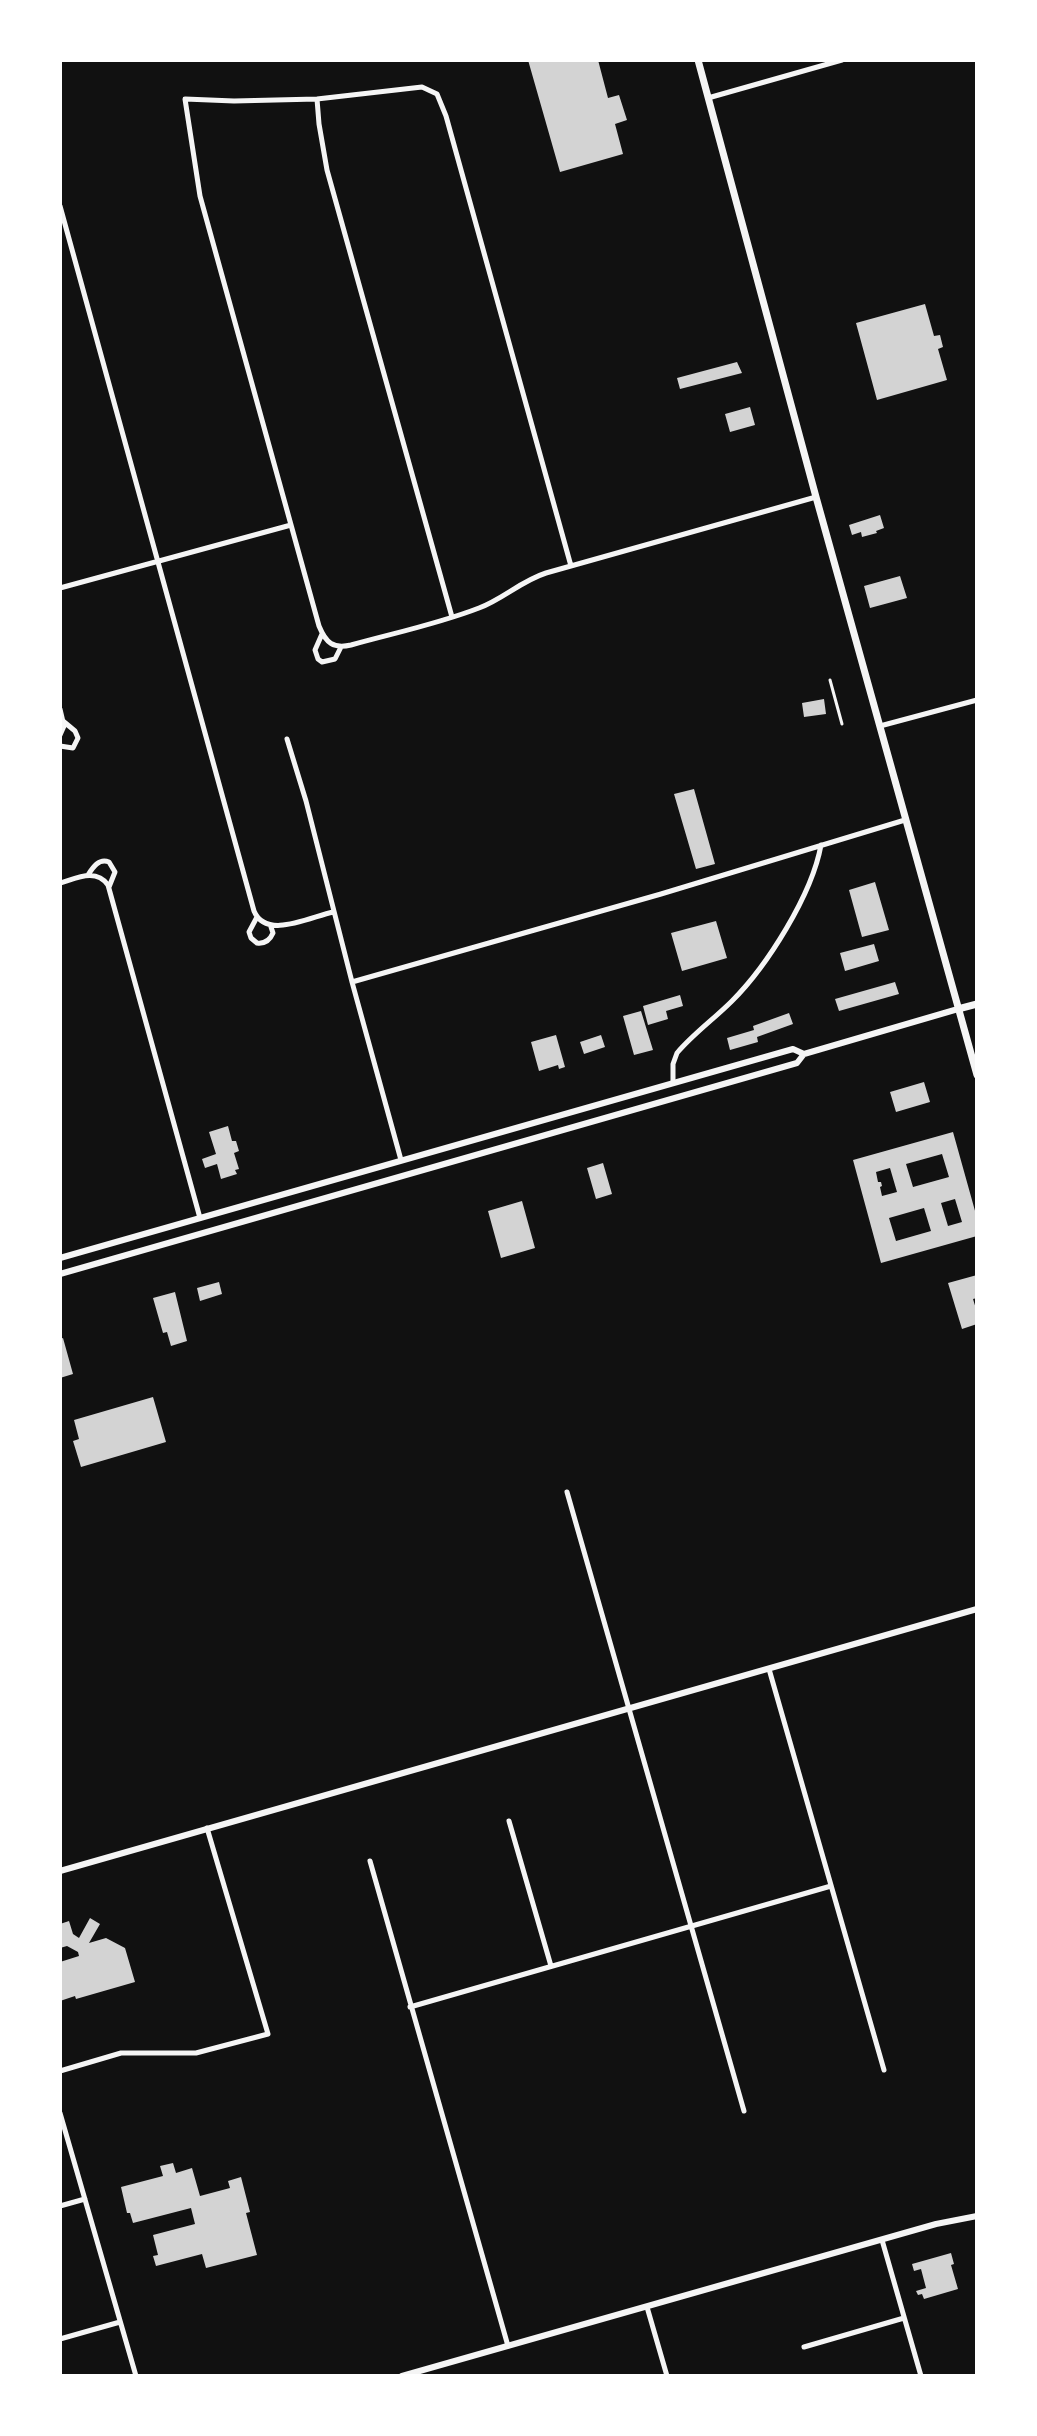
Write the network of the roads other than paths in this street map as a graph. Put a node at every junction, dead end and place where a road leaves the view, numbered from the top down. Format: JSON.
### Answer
{"nodes":[{"id":1,"x":698,"y":60,"type":"edge"},
{"id":2,"x":842,"y":60,"type":"edge"},
{"id":3,"x":708,"y":98,"type":"junction"},
{"id":4,"x":317,"y":99,"type":"junction"},
{"id":5,"x":60,"y":206,"type":"edge"},
{"id":6,"x":816,"y":497,"type":"junction"},
{"id":7,"x":291,"y":525,"type":"junction"},
{"id":8,"x":159,"y":560,"type":"junction"},
{"id":9,"x":571,"y":566,"type":"junction"},
{"id":10,"x":60,"y":588,"type":"edge"},
{"id":11,"x":452,"y":617,"type":"junction"},
{"id":12,"x":322,"y":634,"type":"junction"},
{"id":13,"x":341,"y":647,"type":"junction"},
{"id":14,"x":830,"y":680,"type":"dead end"},
{"id":15,"x":977,"y":700,"type":"edge"},
{"id":16,"x":60,"y":709,"type":"edge"},
{"id":17,"x":63,"y":721,"type":"junction"},
{"id":18,"x":842,"y":724,"type":"dead end"},
{"id":19,"x":880,"y":726,"type":"junction"},
{"id":20,"x":60,"y":735,"type":"edge"},
{"id":21,"x":287,"y":739,"type":"dead end"},
{"id":22,"x":60,"y":746,"type":"edge"},
{"id":23,"x":905,"y":820,"type":"junction"},
{"id":24,"x":821,"y":845,"type":"junction"},
{"id":25,"x":88,"y":875,"type":"junction"},
{"id":26,"x":60,"y":883,"type":"edge"},
{"id":27,"x":108,"y":888,"type":"junction"},
{"id":28,"x":333,"y":912,"type":"junction"},
{"id":29,"x":257,"y":917,"type":"junction"},
{"id":30,"x":270,"y":926,"type":"junction"},
{"id":31,"x":352,"y":982,"type":"junction"},
{"id":32,"x":977,"y":1004,"type":"edge"},
{"id":33,"x":958,"y":1009,"type":"junction"},
{"id":34,"x":804,"y":1054,"type":"junction"},
{"id":35,"x":713,"y":1071,"type":"junction"},
{"id":36,"x":977,"y":1075,"type":"edge"},
{"id":37,"x":673,"y":1082,"type":"junction"},
{"id":38,"x":717,"y":1086,"type":"junction"},
{"id":39,"x":675,"y":1098,"type":"junction"},
{"id":40,"x":433,"y":1151,"type":"junction"},
{"id":41,"x":401,"y":1160,"type":"junction"},
{"id":42,"x":392,"y":1163,"type":"junction"},
{"id":43,"x":438,"y":1166,"type":"junction"},
{"id":44,"x":396,"y":1178,"type":"junction"},
{"id":45,"x":200,"y":1218,"type":"junction"},
{"id":46,"x":118,"y":1241,"type":"junction"},
{"id":47,"x":80,"y":1252,"type":"junction"},
{"id":48,"x":122,"y":1256,"type":"junction"},
{"id":49,"x":60,"y":1258,"type":"edge"},
{"id":50,"x":85,"y":1267,"type":"junction"},
{"id":51,"x":60,"y":1274,"type":"edge"},
{"id":52,"x":567,"y":1492,"type":"dead end"},
{"id":53,"x":977,"y":1609,"type":"edge"},
{"id":54,"x":769,"y":1669,"type":"junction"},
{"id":55,"x":629,"y":1708,"type":"junction"},
{"id":56,"x":509,"y":1821,"type":"dead end"},
{"id":57,"x":207,"y":1828,"type":"junction"},
{"id":58,"x":370,"y":1861,"type":"dead end"},
{"id":59,"x":60,"y":1871,"type":"edge"},
{"id":60,"x":831,"y":1886,"type":"junction"},
{"id":61,"x":691,"y":1926,"type":"junction"},
{"id":62,"x":551,"y":1966,"type":"junction"},
{"id":63,"x":410,"y":2007,"type":"junction"},
{"id":64,"x":884,"y":2070,"type":"dead end"},
{"id":65,"x":60,"y":2071,"type":"edge"},
{"id":66,"x":744,"y":2111,"type":"dead end"},
{"id":67,"x":60,"y":2113,"type":"edge"},
{"id":68,"x":85,"y":2199,"type":"junction"},
{"id":69,"x":60,"y":2206,"type":"edge"},
{"id":70,"x":977,"y":2216,"type":"edge"},
{"id":71,"x":882,"y":2240,"type":"junction"},
{"id":72,"x":647,"y":2307,"type":"junction"},
{"id":73,"x":904,"y":2318,"type":"junction"},
{"id":74,"x":120,"y":2322,"type":"junction"},
{"id":75,"x":60,"y":2339,"type":"edge"},
{"id":76,"x":508,"y":2346,"type":"junction"},
{"id":77,"x":804,"y":2347,"type":"dead end"},
{"id":78,"x":136,"y":2376,"type":"edge"},
{"id":79,"x":402,"y":2376,"type":"edge"},
{"id":80,"x":667,"y":2376,"type":"edge"},
{"id":81,"x":921,"y":2376,"type":"edge"}],
"edges":[{"from":1,"to":3,"type":"main road"},
{"from":2,"to":3,"type":"street"},
{"from":3,"to":6,"type":"main road"},
{"from":4,"to":7,"type":"street"},
{"from":4,"to":9,"type":"street"},
{"from":4,"to":11,"type":"street"},
{"from":5,"to":8,"type":"street"},
{"from":6,"to":9,"type":"street"},
{"from":6,"to":19,"type":"main road"},
{"from":7,"to":8,"type":"street"},
{"from":7,"to":12,"type":"street"},
{"from":8,"to":10,"type":"street"},
{"from":8,"to":29,"type":"street"},
{"from":9,"to":11,"type":"street"},
{"from":11,"to":13,"type":"street"},
{"from":12,"to":13,"type":"street"},
{"from":12,"to":13,"type":"street"},
{"from":14,"to":18,"type":"lane"},
{"from":15,"to":19,"type":"street"},
{"from":16,"to":17,"type":"street"},
{"from":17,"to":20,"type":"street"},
{"from":17,"to":22,"type":"street"},
{"from":19,"to":23,"type":"main road"},
{"from":21,"to":28,"type":"street"},
{"from":23,"to":24,"type":"street"},
{"from":23,"to":33,"type":"main road"},
{"from":24,"to":31,"type":"street"},
{"from":24,"to":37,"type":"street"},
{"from":25,"to":26,"type":"street"},
{"from":25,"to":27,"type":"street"},
{"from":25,"to":27,"type":"street"},
{"from":27,"to":45,"type":"street"},
{"from":28,"to":30,"type":"street"},
{"from":28,"to":31,"type":"street"},
{"from":29,"to":30,"type":"street"},
{"from":29,"to":30,"type":"street"},
{"from":31,"to":41,"type":"street"},
{"from":32,"to":33,"type":"main road"},
{"from":33,"to":34,"type":"street"},
{"from":33,"to":36,"type":"main road"},
{"from":34,"to":35,"type":"street"},
{"from":34,"to":38,"type":"street"},
{"from":35,"to":37,"type":"street"},
{"from":35,"to":38,"type":"street"},
{"from":37,"to":39,"type":"street"},
{"from":37,"to":40,"type":"street"},
{"from":38,"to":39,"type":"street"},
{"from":39,"to":43,"type":"street"},
{"from":40,"to":41,"type":"street"},
{"from":40,"to":43,"type":"street"},
{"from":41,"to":42,"type":"street"},
{"from":42,"to":44,"type":"street"},
{"from":42,"to":45,"type":"street"},
{"from":43,"to":44,"type":"street"},
{"from":44,"to":48,"type":"street"},
{"from":45,"to":46,"type":"street"},
{"from":46,"to":47,"type":"street"},
{"from":46,"to":48,"type":"street"},
{"from":47,"to":49,"type":"street"},
{"from":47,"to":50,"type":"street"},
{"from":48,"to":50,"type":"street"},
{"from":50,"to":51,"type":"street"},
{"from":52,"to":55,"type":"street"},
{"from":53,"to":54,"type":"street"},
{"from":54,"to":55,"type":"street"},
{"from":54,"to":60,"type":"street"},
{"from":55,"to":57,"type":"street"},
{"from":55,"to":61,"type":"street"},
{"from":56,"to":62,"type":"street"},
{"from":57,"to":59,"type":"street"},
{"from":57,"to":65,"type":"street"},
{"from":58,"to":63,"type":"street"},
{"from":60,"to":61,"type":"street"},
{"from":60,"to":64,"type":"street"},
{"from":61,"to":62,"type":"street"},
{"from":61,"to":66,"type":"street"},
{"from":62,"to":63,"type":"street"},
{"from":63,"to":76,"type":"street"},
{"from":67,"to":68,"type":"street"},
{"from":68,"to":69,"type":"street"},
{"from":68,"to":74,"type":"street"},
{"from":70,"to":71,"type":"street"},
{"from":71,"to":72,"type":"street"},
{"from":71,"to":73,"type":"street"},
{"from":72,"to":76,"type":"street"},
{"from":72,"to":80,"type":"street"},
{"from":73,"to":77,"type":"street"},
{"from":73,"to":81,"type":"street"},
{"from":74,"to":75,"type":"street"},
{"from":74,"to":78,"type":"street"},
{"from":76,"to":79,"type":"street"}]}
